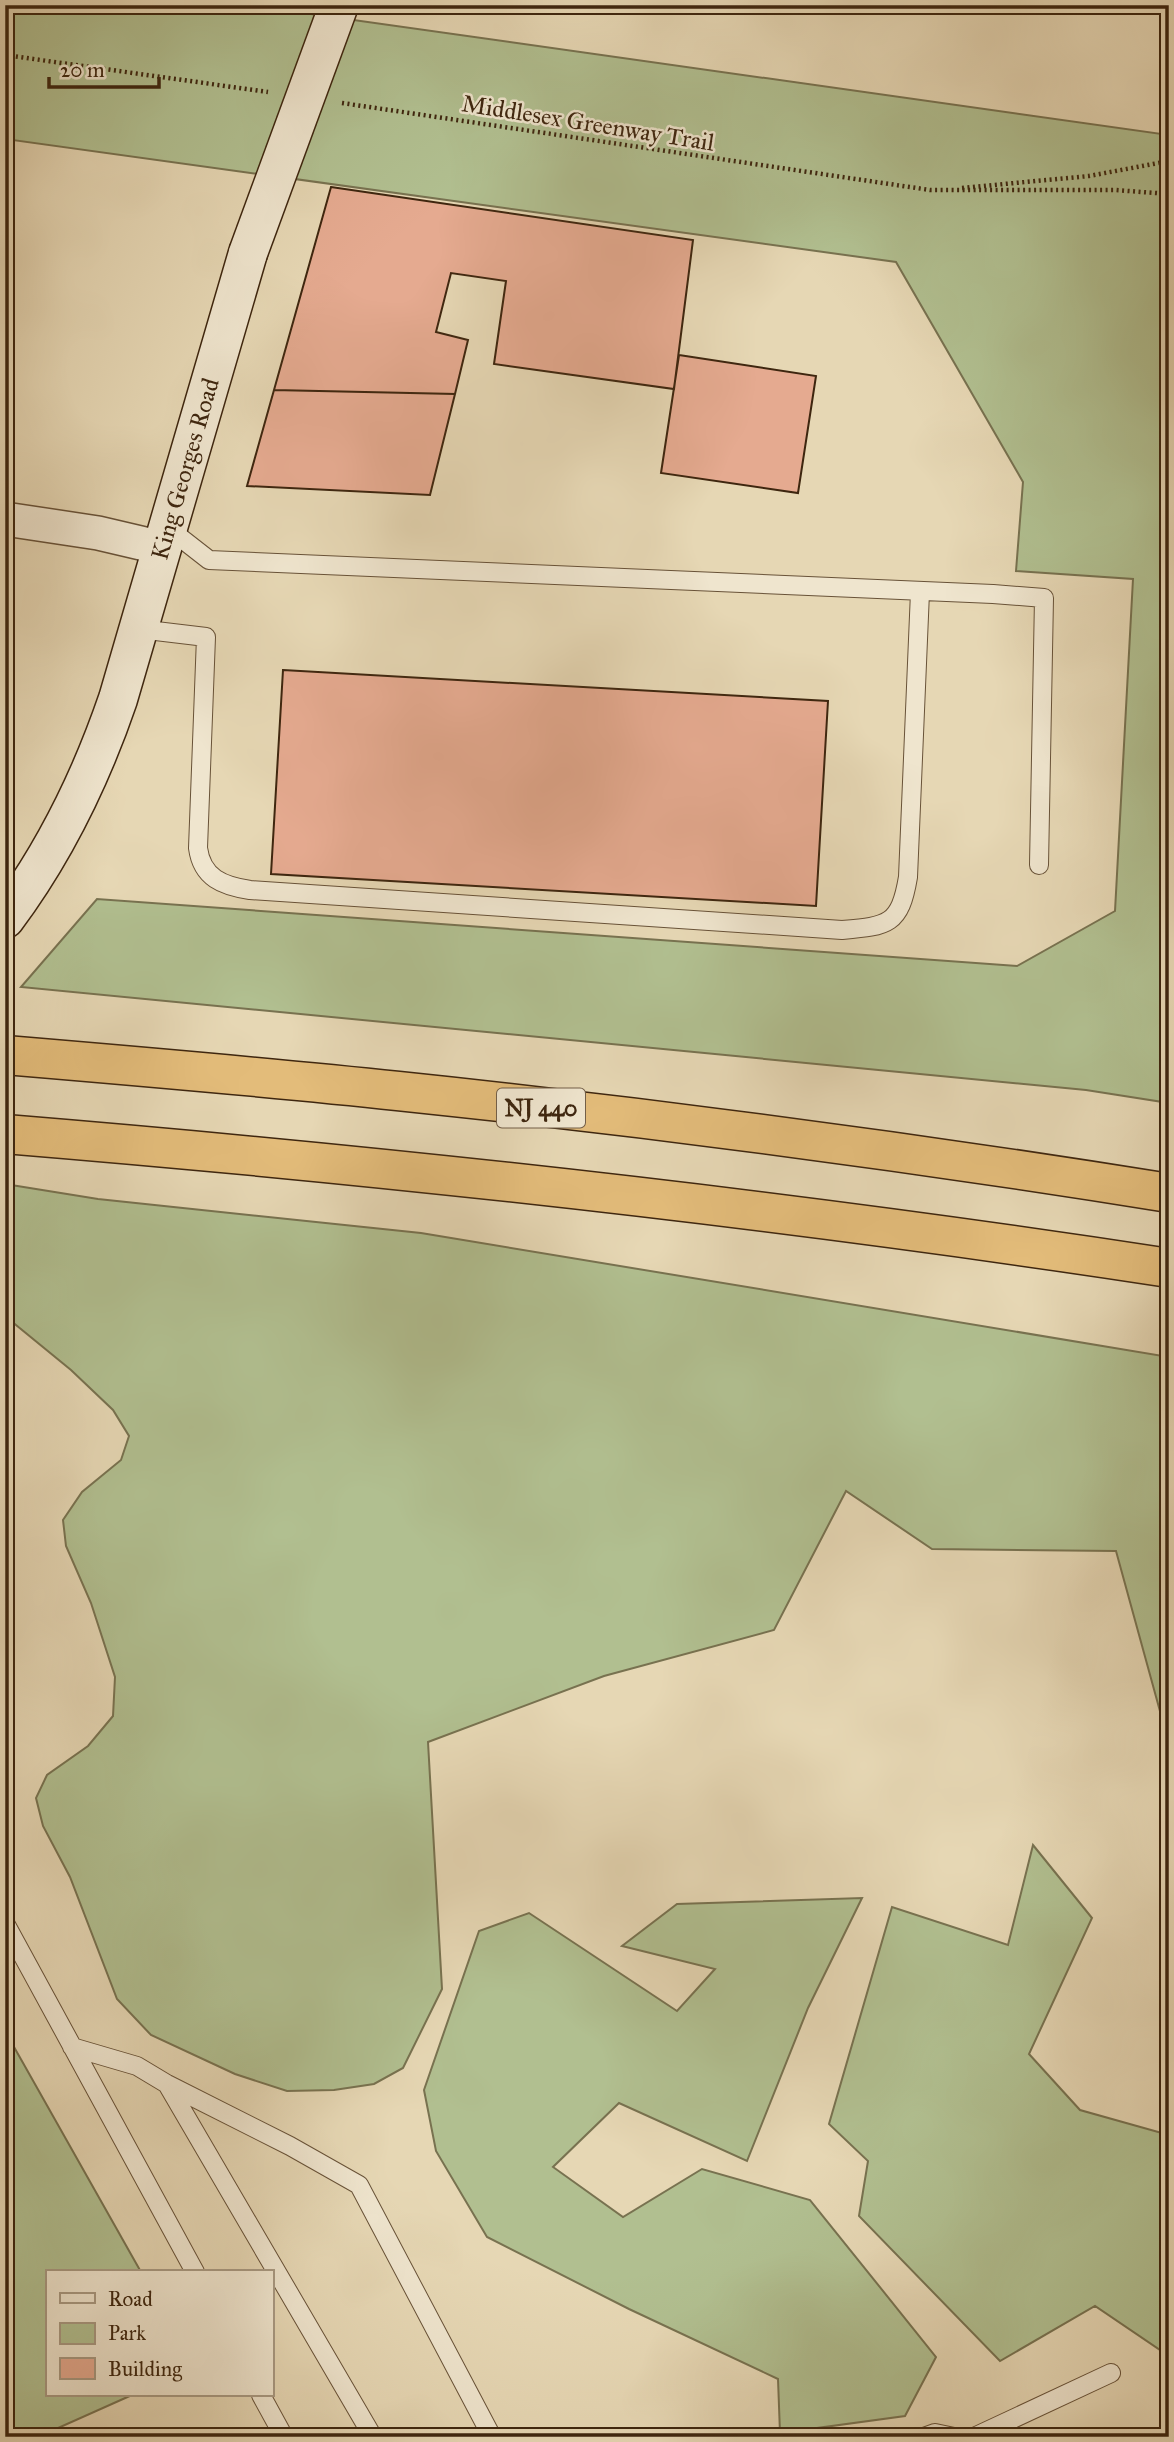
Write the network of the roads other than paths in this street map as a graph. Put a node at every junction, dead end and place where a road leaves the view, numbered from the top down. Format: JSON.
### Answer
{"nodes":[{"id":1,"x":339,"y":5,"type":"edge"},
{"id":2,"x":5,"y":519,"type":"edge"},
{"id":3,"x":165,"y":538,"type":"junction"},
{"id":4,"x":920,"y":592,"type":"junction"},
{"id":5,"x":139,"y":629,"type":"junction"},
{"id":6,"x":1039,"y":865,"type":"dead end"},
{"id":7,"x":5,"y":919,"type":"edge"},
{"id":8,"x":5,"y":1055,"type":"edge"},
{"id":9,"x":5,"y":1133,"type":"edge"},
{"id":10,"x":1169,"y":1192,"type":"edge"},
{"id":11,"x":1169,"y":1268,"type":"edge"},
{"id":12,"x":5,"y":1923,"type":"edge"},
{"id":13,"x":72,"y":2047,"type":"junction"},
{"id":14,"x":167,"y":2084,"type":"junction"},
{"id":15,"x":194,"y":2270,"type":"edge"},
{"id":16,"x":1111,"y":2373,"type":"dead end"},
{"id":17,"x":262,"y":2396,"type":"edge"},
{"id":18,"x":284,"y":2437,"type":"edge"},
{"id":19,"x":373,"y":2437,"type":"edge"},
{"id":20,"x":492,"y":2437,"type":"edge"},
{"id":21,"x":924,"y":2437,"type":"edge"},
{"id":22,"x":954,"y":2437,"type":"edge"},
{"id":23,"x":974,"y":2437,"type":"edge"}],
"edges":[{"from":1,"to":3,"type":"street","name":"King Georges Road","bridge":true},
{"from":2,"to":3,"type":"street"},
{"from":3,"to":4,"type":"lane"},
{"from":3,"to":5,"type":"street","name":"King Georges Road"},
{"from":4,"to":5,"type":"lane"},
{"from":4,"to":6,"type":"lane"},
{"from":5,"to":7,"type":"street","name":"King Georges Road"},
{"from":8,"to":10,"type":"highway","number":"NJ 440"},
{"from":9,"to":11,"type":"highway"},
{"from":12,"to":13,"type":"lane"},
{"from":13,"to":14,"type":"lane"},
{"from":13,"to":15,"type":"lane"},
{"from":14,"to":19,"type":"lane"},
{"from":14,"to":20,"type":"lane"},
{"from":16,"to":23,"type":"lane"},
{"from":17,"to":18,"type":"lane"},
{"from":21,"to":22,"type":"lane"}]}
